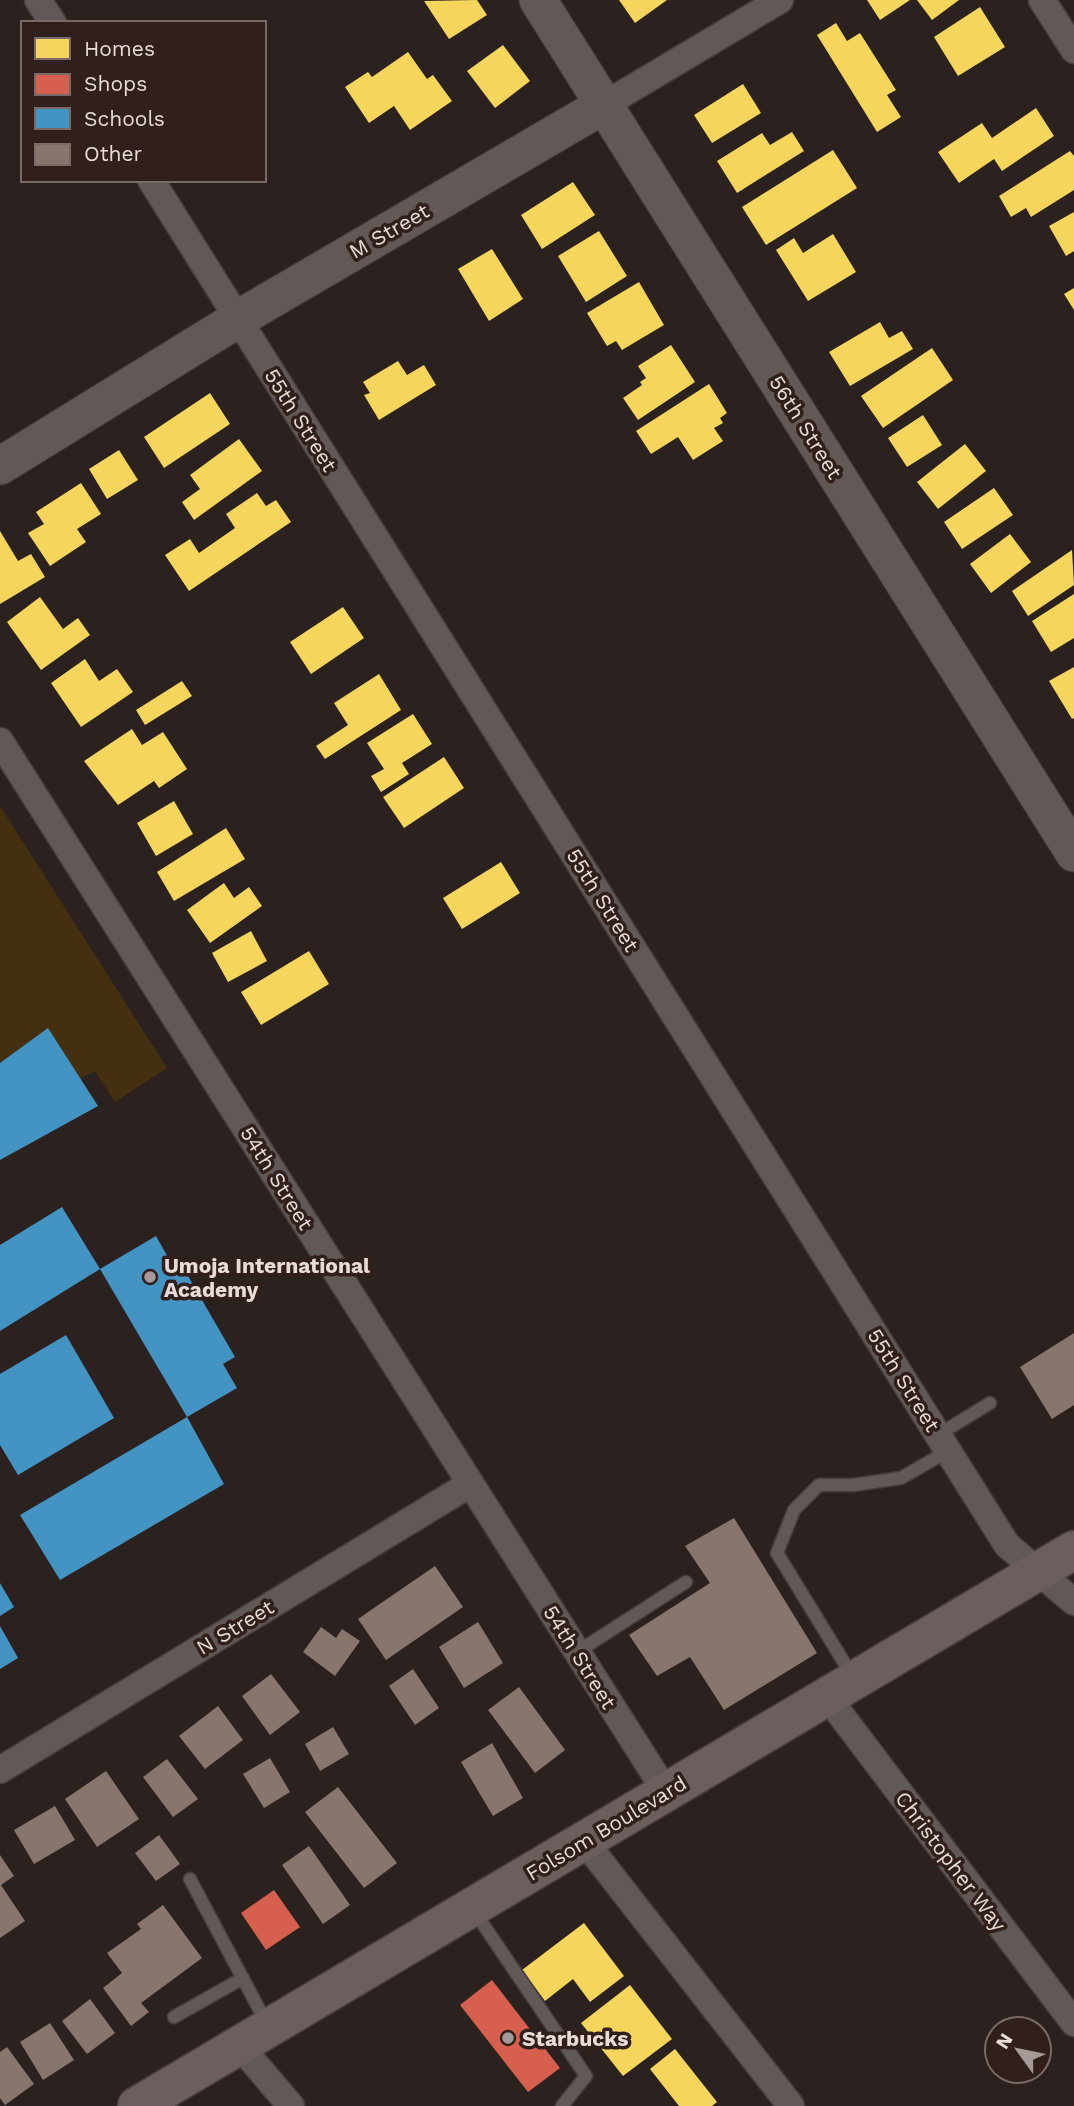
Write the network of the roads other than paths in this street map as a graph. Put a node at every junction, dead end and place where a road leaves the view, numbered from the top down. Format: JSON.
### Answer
{"nodes":[{"id":1,"x":38,"y":0,"type":"edge"},
{"id":2,"x":538,"y":0,"type":"edge"},
{"id":3,"x":780,"y":0,"type":"edge"},
{"id":4,"x":1042,"y":0,"type":"edge"},
{"id":5,"x":52,"y":21,"type":"edge"},
{"id":6,"x":1074,"y":50,"type":"edge"},
{"id":7,"x":604,"y":105,"type":"junction"},
{"id":8,"x":152,"y":182,"type":"edge"},
{"id":9,"x":238,"y":319,"type":"junction"},
{"id":10,"x":0,"y":466,"type":"edge"},
{"id":11,"x":0,"y":741,"type":"edge"},
{"id":12,"x":1074,"y":853,"type":"edge"},
{"id":13,"x":990,"y":1404,"type":"dead end"},
{"id":14,"x":943,"y":1443,"type":"junction"},
{"id":15,"x":470,"y":1484,"type":"junction"},
{"id":16,"x":1074,"y":1550,"type":"edge"},
{"id":17,"x":1039,"y":1572,"type":"junction"},
{"id":18,"x":686,"y":1582,"type":"dead end"},
{"id":19,"x":1074,"y":1602,"type":"edge"},
{"id":20,"x":577,"y":1652,"type":"junction"},
{"id":21,"x":842,"y":1689,"type":"junction"},
{"id":22,"x":0,"y":1770,"type":"edge"},
{"id":23,"x":666,"y":1792,"type":"junction"},
{"id":24,"x":585,"y":1842,"type":"junction"},
{"id":25,"x":190,"y":1879,"type":"dead end"},
{"id":26,"x":472,"y":1908,"type":"junction"},
{"id":27,"x":243,"y":1978,"type":"junction"},
{"id":28,"x":174,"y":2017,"type":"dead end"},
{"id":29,"x":1074,"y":2024,"type":"edge"},
{"id":30,"x":254,"y":2036,"type":"junction"},
{"id":31,"x":137,"y":2106,"type":"edge"},
{"id":32,"x":291,"y":2106,"type":"edge"},
{"id":33,"x":562,"y":2106,"type":"edge"},
{"id":34,"x":791,"y":2106,"type":"edge"}],
"edges":[{"from":1,"to":5,"type":"street"},
{"from":2,"to":7,"type":"street","name":"56th Street"},
{"from":3,"to":7,"type":"street","name":"M Street"},
{"from":4,"to":6,"type":"street"},
{"from":7,"to":9,"type":"street","name":"M Street"},
{"from":7,"to":12,"type":"street","name":"56th Street"},
{"from":8,"to":9,"type":"street","name":"55th Street"},
{"from":9,"to":10,"type":"street","name":"M Street"},
{"from":9,"to":14,"type":"street","name":"55th Street"},
{"from":11,"to":15,"type":"street","name":"54th Street"},
{"from":13,"to":14,"type":"lane"},
{"from":14,"to":17,"type":"street","name":"55th Street"},
{"from":14,"to":21,"type":"lane"},
{"from":15,"to":20,"type":"street","name":"54th Street"},
{"from":15,"to":22,"type":"street","name":"N Street"},
{"from":16,"to":17,"type":"main road","name":"Folsom Boulevard"},
{"from":17,"to":19,"type":"street","name":"55th Street"},
{"from":17,"to":21,"type":"main road","name":"Folsom Boulevard"},
{"from":18,"to":20,"type":"lane"},
{"from":20,"to":23,"type":"street","name":"54th Street"},
{"from":21,"to":23,"type":"main road","name":"Folsom Boulevard"},
{"from":21,"to":29,"type":"street","name":"Christopher Way"},
{"from":23,"to":24,"type":"main road","name":"Folsom Boulevard"},
{"from":24,"to":26,"type":"main road","name":"Folsom Boulevard"},
{"from":24,"to":34,"type":"street"},
{"from":25,"to":27,"type":"lane"},
{"from":26,"to":30,"type":"main road","name":"Folsom Boulevard"},
{"from":26,"to":33,"type":"lane"},
{"from":27,"to":28,"type":"lane"},
{"from":27,"to":30,"type":"lane"},
{"from":30,"to":31,"type":"main road","name":"Folsom Boulevard"},
{"from":30,"to":32,"type":"street"}]}
